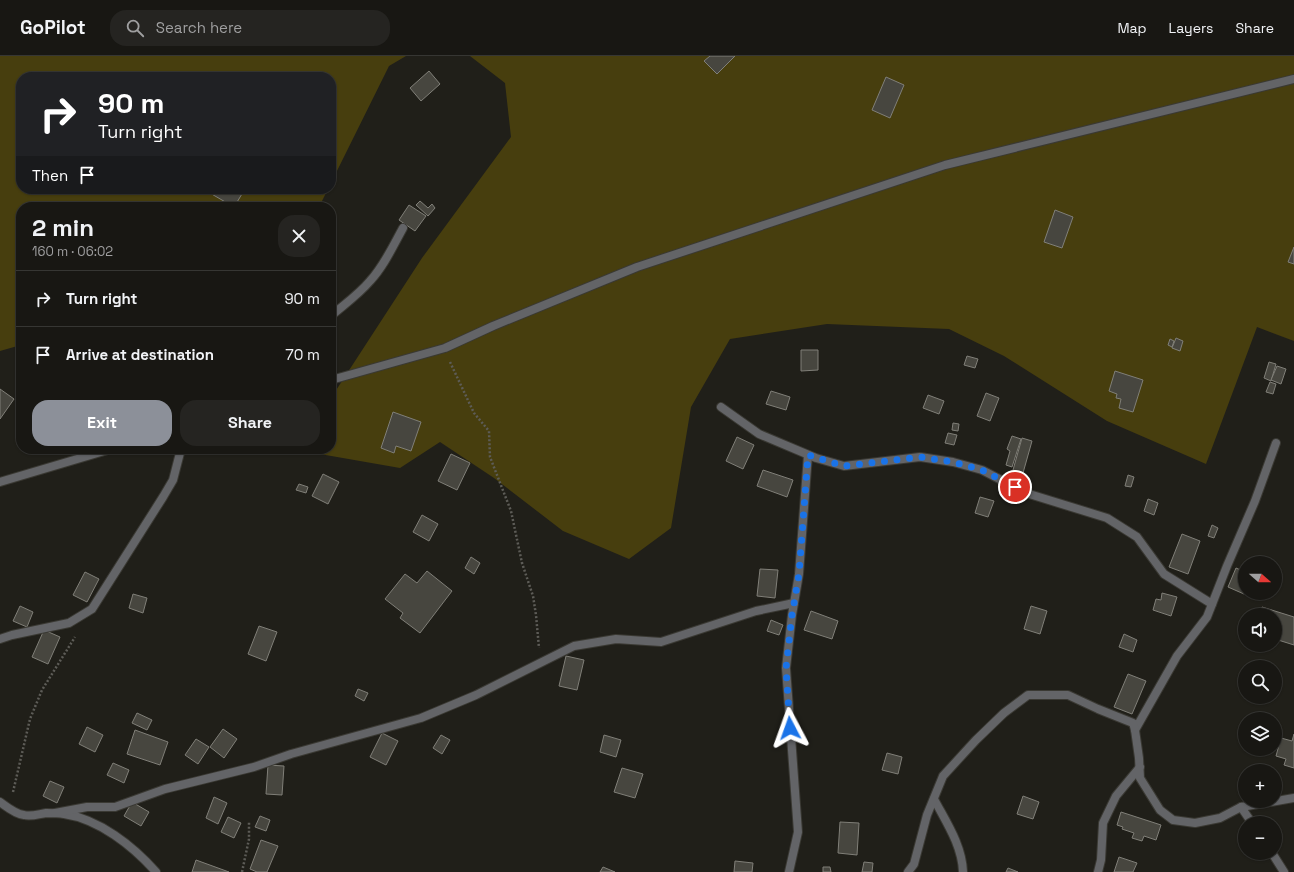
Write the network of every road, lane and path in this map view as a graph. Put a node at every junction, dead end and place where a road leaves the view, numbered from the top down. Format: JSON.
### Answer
{"nodes":[{"id":1,"x":1294,"y":79,"type":"edge"},
{"id":2,"x":403,"y":228,"type":"dead end"},
{"id":3,"x":336,"y":312,"type":"edge"},
{"id":4,"x":445,"y":348,"type":"junction"},
{"id":5,"x":336,"y":379,"type":"edge"},
{"id":6,"x":721,"y":408,"type":"dead end"},
{"id":7,"x":1276,"y":443,"type":"dead end"},
{"id":8,"x":94,"y":454,"type":"edge"},
{"id":9,"x":180,"y":454,"type":"edge"},
{"id":10,"x":808,"y":455,"type":"junction"},
{"id":11,"x":0,"y":482,"type":"edge"},
{"id":12,"x":794,"y":603,"type":"junction"},
{"id":13,"x":1212,"y":604,"type":"junction"},
{"id":14,"x":77,"y":632,"type":"dead end"},
{"id":15,"x":0,"y":639,"type":"edge"},
{"id":16,"x":540,"y":664,"type":"junction"},
{"id":17,"x":1135,"y":730,"type":"junction"},
{"id":18,"x":1140,"y":767,"type":"junction"},
{"id":19,"x":934,"y":798,"type":"junction"},
{"id":20,"x":1294,"y":798,"type":"edge"},
{"id":21,"x":1282,"y":800,"type":"edge"},
{"id":22,"x":0,"y":802,"type":"edge"},
{"id":23,"x":9,"y":808,"type":"junction"},
{"id":24,"x":1241,"y":808,"type":"joint"},
{"id":25,"x":55,"y":813,"type":"junction"},
{"id":26,"x":1247,"y":816,"type":"edge"},
{"id":27,"x":249,"y":822,"type":"dead end"},
{"id":28,"x":1276,"y":860,"type":"edge"},
{"id":29,"x":156,"y":872,"type":"edge"},
{"id":30,"x":242,"y":872,"type":"edge"},
{"id":31,"x":789,"y":872,"type":"edge"},
{"id":32,"x":908,"y":872,"type":"edge"},
{"id":33,"x":963,"y":872,"type":"edge"},
{"id":34,"x":1098,"y":872,"type":"edge"},
{"id":35,"x":1284,"y":872,"type":"edge"}],
"edges":[{"from":1,"to":4,"type":"street"},
{"from":2,"to":3,"type":"street"},
{"from":4,"to":5,"type":"street"},
{"from":4,"to":16,"type":"path"},
{"from":6,"to":10,"type":"street"},
{"from":7,"to":13,"type":"street"},
{"from":8,"to":11,"type":"street"},
{"from":9,"to":15,"type":"street"},
{"from":10,"to":12,"type":"street"},
{"from":10,"to":13,"type":"street"},
{"from":12,"to":16,"type":"street"},
{"from":12,"to":31,"type":"street"},
{"from":13,"to":17,"type":"street"},
{"from":14,"to":23,"type":"path"},
{"from":16,"to":25,"type":"street"},
{"from":17,"to":18,"type":"street"},
{"from":17,"to":19,"type":"street"},
{"from":18,"to":24,"type":"street"},
{"from":18,"to":34,"type":"street"},
{"from":19,"to":32,"type":"street"},
{"from":19,"to":33,"type":"street"},
{"from":20,"to":21,"type":"street"},
{"from":22,"to":23,"type":"street"},
{"from":23,"to":25,"type":"street"},
{"from":24,"to":26,"type":"street"},
{"from":25,"to":29,"type":"street"},
{"from":27,"to":30,"type":"path"},
{"from":28,"to":35,"type":"street"}]}
